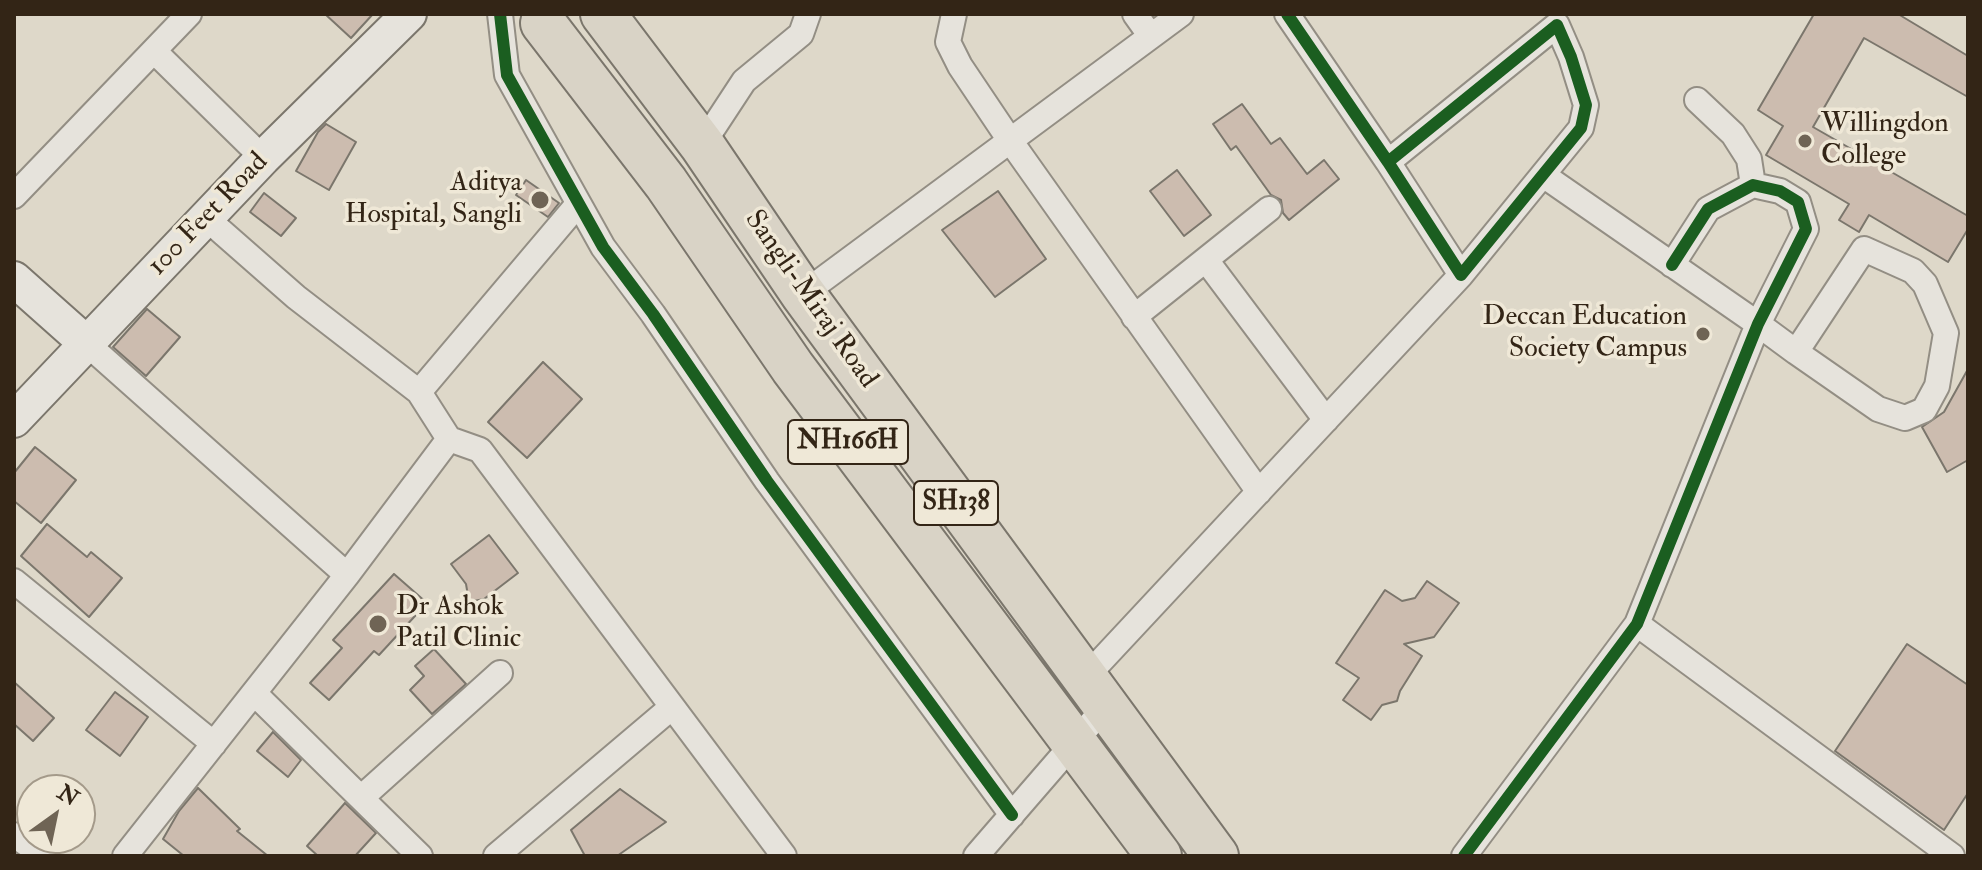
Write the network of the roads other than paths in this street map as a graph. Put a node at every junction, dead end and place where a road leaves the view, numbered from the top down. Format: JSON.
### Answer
{"nodes":[{"id":1,"x":189,"y":14,"type":"edge"},
{"id":2,"x":409,"y":14,"type":"edge"},
{"id":3,"x":500,"y":14,"type":"edge"},
{"id":4,"x":603,"y":14,"type":"edge"},
{"id":5,"x":808,"y":14,"type":"edge"},
{"id":6,"x":954,"y":14,"type":"edge"},
{"id":7,"x":1135,"y":14,"type":"edge"},
{"id":8,"x":1181,"y":14,"type":"edge"},
{"id":9,"x":1287,"y":14,"type":"edge"},
{"id":10,"x":542,"y":17,"type":"edge"},
{"id":11,"x":1560,"y":18,"type":"edge"},
{"id":12,"x":1150,"y":35,"type":"junction"},
{"id":13,"x":154,"y":51,"type":"junction"},
{"id":14,"x":1697,"y":100,"type":"dead end"},
{"id":15,"x":1009,"y":139,"type":"junction"},
{"id":16,"x":702,"y":145,"type":"junction"},
{"id":17,"x":263,"y":158,"type":"junction"},
{"id":18,"x":1388,"y":162,"type":"junction"},
{"id":19,"x":1543,"y":175,"type":"junction"},
{"id":20,"x":1753,"y":185,"type":"junction"},
{"id":21,"x":14,"y":196,"type":"edge"},
{"id":22,"x":578,"y":204,"type":"junction"},
{"id":23,"x":1269,"y":209,"type":"dead end"},
{"id":24,"x":206,"y":218,"type":"junction"},
{"id":25,"x":1206,"y":260,"type":"junction"},
{"id":26,"x":1672,"y":265,"type":"junction"},
{"id":27,"x":1461,"y":275,"type":"junction"},
{"id":28,"x":14,"y":279,"type":"edge"},
{"id":29,"x":803,"y":294,"type":"junction"},
{"id":30,"x":1134,"y":317,"type":"junction"},
{"id":31,"x":1758,"y":324,"type":"junction"},
{"id":32,"x":86,"y":343,"type":"junction"},
{"id":33,"x":1796,"y":352,"type":"junction"},
{"id":34,"x":419,"y":392,"type":"junction"},
{"id":35,"x":14,"y":420,"type":"edge"},
{"id":36,"x":1326,"y":420,"type":"junction"},
{"id":37,"x":449,"y":439,"type":"junction"},
{"id":38,"x":1259,"y":492,"type":"junction"},
{"id":39,"x":347,"y":575,"type":"junction"},
{"id":40,"x":14,"y":581,"type":"edge"},
{"id":41,"x":1637,"y":624,"type":"junction"},
{"id":42,"x":500,"y":673,"type":"dead end"},
{"id":43,"x":254,"y":693,"type":"junction"},
{"id":44,"x":1094,"y":693,"type":"junction"},
{"id":45,"x":672,"y":707,"type":"junction"},
{"id":46,"x":1074,"y":742,"type":"junction"},
{"id":47,"x":214,"y":744,"type":"junction"},
{"id":48,"x":361,"y":798,"type":"junction"},
{"id":49,"x":1012,"y":815,"type":"junction"},
{"id":50,"x":14,"y":835,"type":"edge"},
{"id":51,"x":44,"y":856,"type":"edge"},
{"id":52,"x":125,"y":856,"type":"edge"},
{"id":53,"x":420,"y":856,"type":"edge"},
{"id":54,"x":496,"y":856,"type":"edge"},
{"id":55,"x":784,"y":856,"type":"edge"},
{"id":56,"x":976,"y":856,"type":"edge"},
{"id":57,"x":1159,"y":856,"type":"edge"},
{"id":58,"x":1216,"y":856,"type":"edge"},
{"id":59,"x":1464,"y":856,"type":"edge"},
{"id":60,"x":1952,"y":856,"type":"edge"}],
"edges":[{"from":1,"to":13,"type":"street"},
{"from":2,"to":17,"type":"main road","name":"100 Feet Road"},
{"from":3,"to":22,"type":"street"},
{"from":4,"to":16,"type":"highway","name":"Sangli-Miraj Road","number":"SH138"},
{"from":5,"to":16,"type":"street"},
{"from":6,"to":15,"type":"street"},
{"from":7,"to":12,"type":"street"},
{"from":8,"to":12,"type":"street"},
{"from":9,"to":18,"type":"street"},
{"from":10,"to":46,"type":"highway","name":"Sangli-Miraj Road","number":"NH166H"},
{"from":11,"to":18,"type":"street"},
{"from":11,"to":19,"type":"street"},
{"from":12,"to":15,"type":"street"},
{"from":13,"to":17,"type":"street"},
{"from":13,"to":21,"type":"street"},
{"from":14,"to":20,"type":"street"},
{"from":15,"to":29,"type":"street"},
{"from":15,"to":30,"type":"street"},
{"from":16,"to":29,"type":"highway","name":"Sangli-Miraj Road","number":"SH138"},
{"from":17,"to":24,"type":"main road","name":"100 Feet Road"},
{"from":18,"to":27,"type":"street"},
{"from":19,"to":26,"type":"street"},
{"from":19,"to":27,"type":"street"},
{"from":20,"to":26,"type":"street"},
{"from":20,"to":31,"type":"street"},
{"from":22,"to":34,"type":"street"},
{"from":22,"to":49,"type":"street"},
{"from":23,"to":25,"type":"street"},
{"from":24,"to":32,"type":"main road","name":"100 Feet Road"},
{"from":24,"to":34,"type":"street"},
{"from":25,"to":30,"type":"street"},
{"from":25,"to":36,"type":"street"},
{"from":26,"to":31,"type":"street"},
{"from":27,"to":36,"type":"street"},
{"from":28,"to":32,"type":"main road"},
{"from":29,"to":44,"type":"highway","name":"Sangli-Miraj Road","number":"SH138"},
{"from":30,"to":38,"type":"street"},
{"from":31,"to":33,"type":"street"},
{"from":31,"to":41,"type":"street"},
{"from":32,"to":35,"type":"main road","name":"100 Feet Road"},
{"from":32,"to":39,"type":"street"},
{"from":33,"to":33,"type":"street"},
{"from":34,"to":37,"type":"street"},
{"from":36,"to":38,"type":"street"},
{"from":37,"to":39,"type":"street"},
{"from":37,"to":45,"type":"street"},
{"from":38,"to":44,"type":"street"},
{"from":39,"to":43,"type":"street"},
{"from":40,"to":47,"type":"street"},
{"from":41,"to":59,"type":"street"},
{"from":41,"to":60,"type":"street"},
{"from":42,"to":48,"type":"street"},
{"from":43,"to":47,"type":"street"},
{"from":43,"to":48,"type":"street"},
{"from":44,"to":46,"type":"street"},
{"from":44,"to":58,"type":"highway","name":"Sangli-Miraj Road","number":"SH138"},
{"from":45,"to":54,"type":"street"},
{"from":45,"to":55,"type":"street"},
{"from":46,"to":49,"type":"street"},
{"from":46,"to":57,"type":"highway","name":"Sangli-Miraj Road","number":"NH166H"},
{"from":47,"to":52,"type":"street"},
{"from":48,"to":53,"type":"street"},
{"from":49,"to":56,"type":"street"},
{"from":50,"to":51,"type":"street"}]}
